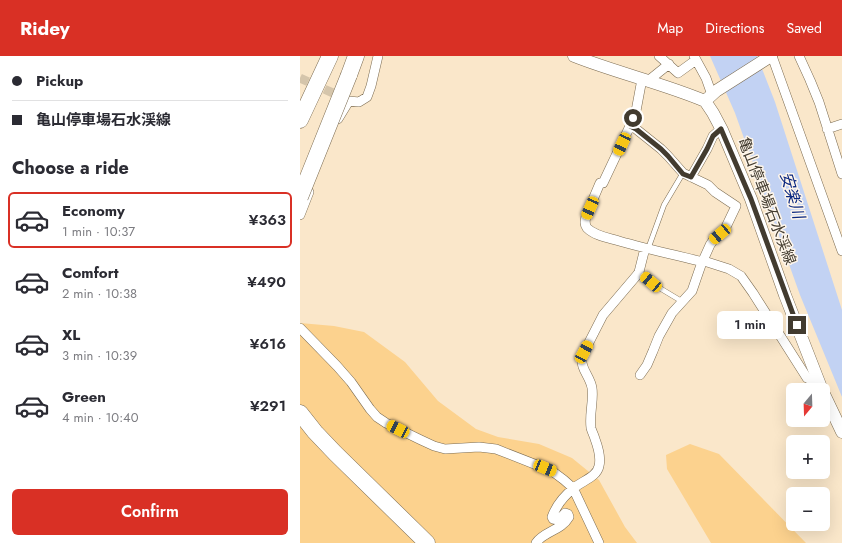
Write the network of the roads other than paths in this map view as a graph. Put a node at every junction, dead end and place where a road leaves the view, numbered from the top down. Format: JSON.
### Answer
{"nodes":[{"id":1,"x":318,"y":56,"type":"edge"},
{"id":2,"x":330,"y":56,"type":"edge"},
{"id":3,"x":356,"y":56,"type":"edge"},
{"id":4,"x":378,"y":56,"type":"edge"},
{"id":5,"x":574,"y":56,"type":"edge"},
{"id":6,"x":659,"y":56,"type":"edge"},
{"id":7,"x":799,"y":56,"type":"edge"},
{"id":8,"x":697,"y":57,"type":"edge"},
{"id":9,"x":771,"y":57,"type":"edge"},
{"id":10,"x":669,"y":64,"type":"junction"},
{"id":11,"x":645,"y":80,"type":"junction"},
{"id":12,"x":335,"y":94,"type":"tunnel mouth"},
{"id":13,"x":300,"y":95,"type":"edge"},
{"id":14,"x":711,"y":96,"type":"junction"},
{"id":15,"x":349,"y":101,"type":"junction"},
{"id":16,"x":300,"y":120,"type":"edge"},
{"id":17,"x":842,"y":124,"type":"edge"},
{"id":18,"x":630,"y":126,"type":"junction"},
{"id":19,"x":721,"y":129,"type":"junction"},
{"id":20,"x":827,"y":129,"type":"junction"},
{"id":21,"x":842,"y":174,"type":"edge"},
{"id":22,"x":687,"y":175,"type":"junction"},
{"id":23,"x":300,"y":197,"type":"edge"},
{"id":24,"x":300,"y":215,"type":"edge"},
{"id":25,"x":646,"y":249,"type":"junction"},
{"id":26,"x":842,"y":250,"type":"edge"},
{"id":27,"x":703,"y":261,"type":"junction"},
{"id":28,"x":639,"y":272,"type":"junction"},
{"id":29,"x":682,"y":302,"type":"junction"},
{"id":30,"x":300,"y":328,"type":"edge"},
{"id":31,"x":640,"y":375,"type":"dead end"},
{"id":32,"x":813,"y":383,"type":"edge"},
{"id":33,"x":819,"y":383,"type":"edge"},
{"id":34,"x":830,"y":407,"type":"edge"},
{"id":35,"x":300,"y":413,"type":"edge"},
{"id":36,"x":300,"y":431,"type":"edge"},
{"id":37,"x":842,"y":432,"type":"edge"},
{"id":38,"x":573,"y":488,"type":"junction"},
{"id":39,"x":427,"y":543,"type":"edge"},
{"id":40,"x":536,"y":543,"type":"edge"},
{"id":41,"x":599,"y":543,"type":"edge"}],
"edges":[{"from":1,"to":13,"type":"highway"},
{"from":2,"to":16,"type":"highway"},
{"from":3,"to":23,"type":"highway","bridge":true},
{"from":4,"to":15,"type":"street"},
{"from":5,"to":11,"type":"main road"},
{"from":6,"to":10,"type":"street"},
{"from":7,"to":20,"type":"street"},
{"from":8,"to":10,"type":"street"},
{"from":8,"to":14,"type":"street"},
{"from":9,"to":14,"type":"main road"},
{"from":9,"to":26,"type":"street"},
{"from":10,"to":11,"type":"street"},
{"from":11,"to":14,"type":"main road"},
{"from":11,"to":18,"type":"street"},
{"from":12,"to":15,"type":"street"},
{"from":14,"to":19,"type":"main road","name":"亀山停車場石水渓線"},
{"from":15,"to":24,"type":"street"},
{"from":17,"to":20,"type":"street"},
{"from":18,"to":22,"type":"street"},
{"from":18,"to":25,"type":"street"},
{"from":19,"to":22,"type":"street"},
{"from":19,"to":33,"type":"main road","name":"亀山停車場石水渓線"},
{"from":20,"to":21,"type":"street"},
{"from":22,"to":25,"type":"lane"},
{"from":22,"to":27,"type":"street"},
{"from":25,"to":27,"type":"street"},
{"from":25,"to":28,"type":"street"},
{"from":27,"to":29,"type":"street"},
{"from":27,"to":32,"type":"street"},
{"from":28,"to":29,"type":"lane"},
{"from":28,"to":38,"type":"street"},
{"from":29,"to":31,"type":"street"},
{"from":30,"to":38,"type":"street"},
{"from":34,"to":37,"type":"main road","name":"亀山停車場石水渓線"},
{"from":35,"to":39,"type":"highway"},
{"from":36,"to":39,"type":"highway"},
{"from":38,"to":40,"type":"street"},
{"from":38,"to":41,"type":"street"}]}
